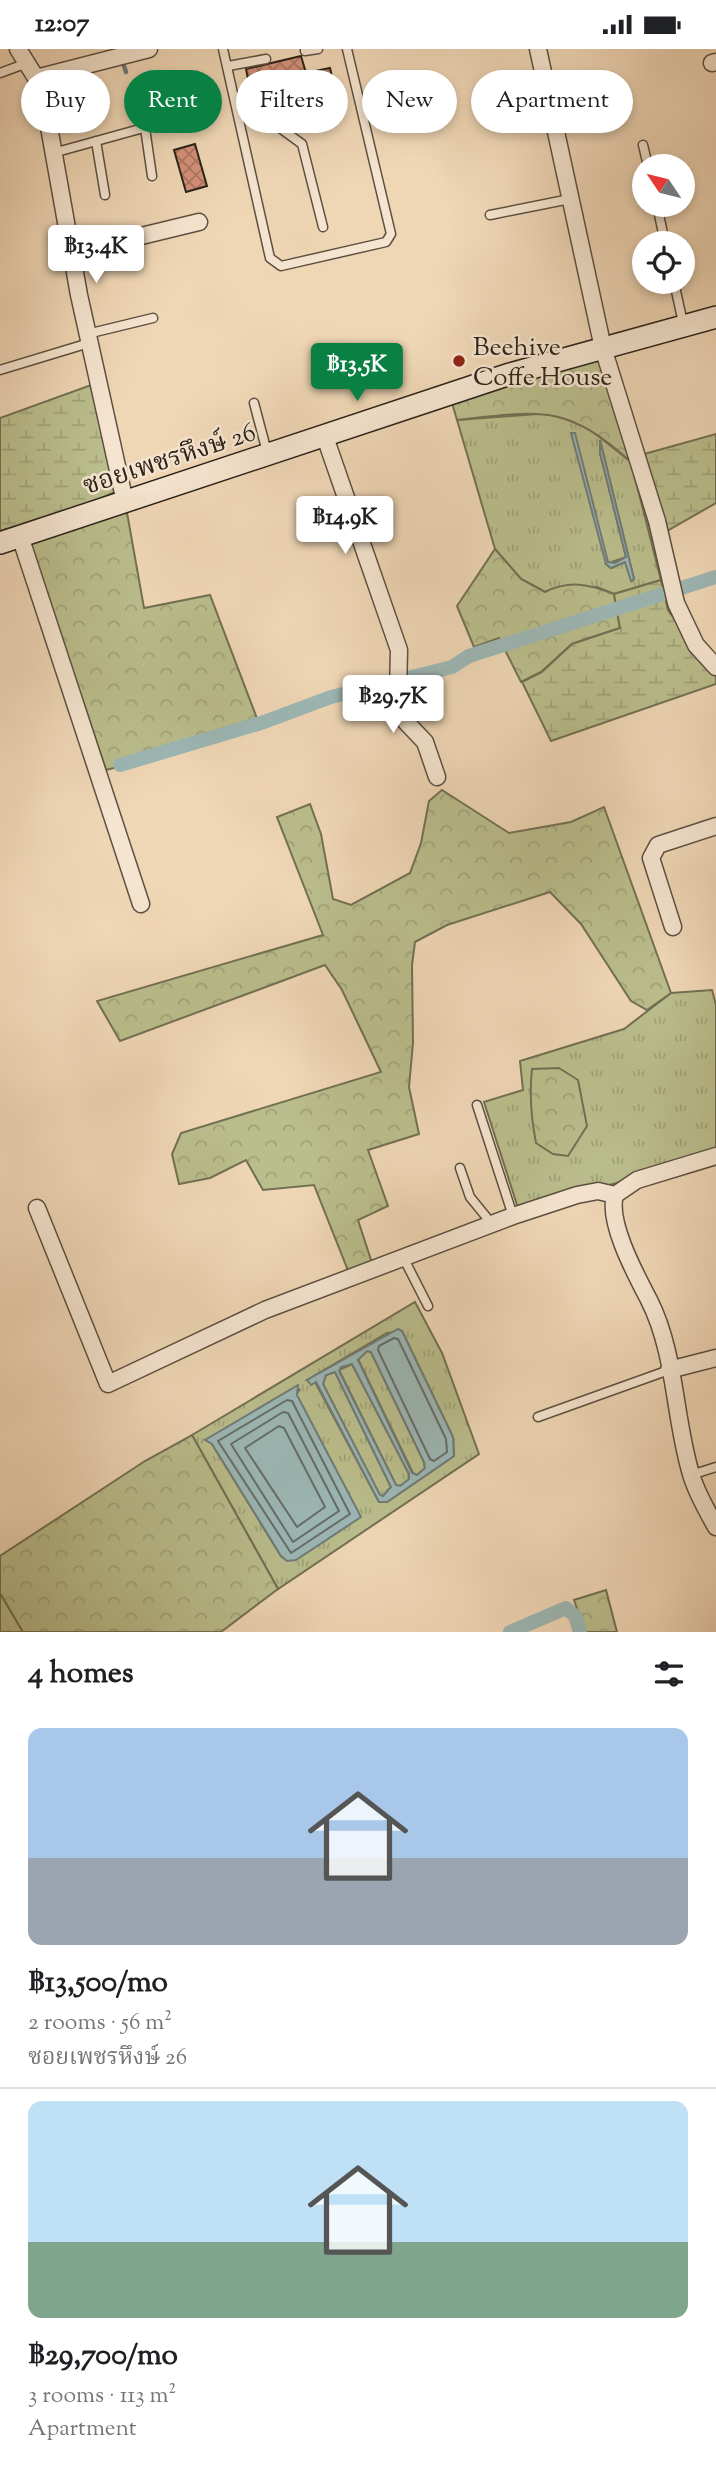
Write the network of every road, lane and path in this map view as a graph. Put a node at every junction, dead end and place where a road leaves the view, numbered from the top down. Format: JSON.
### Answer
{"nodes":[{"id":1,"x":149,"y":49,"type":"edge"},
{"id":2,"x":223,"y":49,"type":"edge"},
{"id":3,"x":318,"y":49,"type":"edge"},
{"id":4,"x":347,"y":49,"type":"edge"},
{"id":5,"x":538,"y":49,"type":"edge"},
{"id":6,"x":305,"y":51,"type":"dead end"},
{"id":7,"x":23,"y":56,"type":"edge"},
{"id":8,"x":266,"y":59,"type":"dead end"},
{"id":9,"x":228,"y":66,"type":"junction"},
{"id":10,"x":68,"y":70,"type":"edge"},
{"id":11,"x":0,"y":73,"type":"edge"},
{"id":12,"x":236,"y":103,"type":"edge"},
{"id":13,"x":50,"y":133,"type":"edge"},
{"id":14,"x":126,"y":133,"type":"edge"},
{"id":15,"x":146,"y":133,"type":"edge"},
{"id":16,"x":243,"y":133,"type":"edge"},
{"id":17,"x":287,"y":133,"type":"edge"},
{"id":18,"x":96,"y":141,"type":"junction"},
{"id":19,"x":643,"y":145,"type":"dead end"},
{"id":20,"x":53,"y":153,"type":"junction"},
{"id":21,"x":645,"y":154,"type":"edge"},
{"id":22,"x":152,"y":176,"type":"dead end"},
{"id":23,"x":105,"y":195,"type":"dead end"},
{"id":24,"x":570,"y":199,"type":"junction"},
{"id":25,"x":490,"y":215,"type":"dead end"},
{"id":26,"x":199,"y":222,"type":"dead end"},
{"id":27,"x":323,"y":227,"type":"dead end"},
{"id":28,"x":71,"y":253,"type":"junction"},
{"id":29,"x":677,"y":294,"type":"edge"},
{"id":30,"x":716,"y":317,"type":"edge"},
{"id":31,"x":153,"y":319,"type":"dead end"},
{"id":32,"x":684,"y":326,"type":"junction"},
{"id":33,"x":88,"y":338,"type":"junction"},
{"id":34,"x":603,"y":348,"type":"junction"},
{"id":35,"x":0,"y":370,"type":"edge"},
{"id":36,"x":254,"y":403,"type":"dead end"},
{"id":37,"x":325,"y":437,"type":"junction"},
{"id":38,"x":268,"y":455,"type":"junction"},
{"id":39,"x":125,"y":502,"type":"junction"},
{"id":40,"x":10,"y":539,"type":"edge"},
{"id":41,"x":716,"y":667,"type":"edge"},
{"id":42,"x":437,"y":777,"type":"dead end"},
{"id":43,"x":716,"y":826,"type":"edge"},
{"id":44,"x":141,"y":904,"type":"dead end"},
{"id":45,"x":673,"y":927,"type":"dead end"},
{"id":46,"x":477,"y":1105,"type":"dead end"},
{"id":47,"x":716,"y":1156,"type":"edge"},
{"id":48,"x":460,"y":1168,"type":"dead end"},
{"id":49,"x":615,"y":1195,"type":"junction"},
{"id":50,"x":37,"y":1208,"type":"dead end"},
{"id":51,"x":513,"y":1216,"type":"junction"},
{"id":52,"x":492,"y":1224,"type":"junction"},
{"id":53,"x":403,"y":1257,"type":"junction"},
{"id":54,"x":428,"y":1306,"type":"dead end"},
{"id":55,"x":716,"y":1358,"type":"edge"},
{"id":56,"x":669,"y":1370,"type":"junction"},
{"id":57,"x":538,"y":1417,"type":"dead end"},
{"id":58,"x":716,"y":1467,"type":"edge"},
{"id":59,"x":691,"y":1475,"type":"junction"},
{"id":60,"x":716,"y":1527,"type":"edge"}],
"edges":[{"from":1,"to":10,"type":"street"},
{"from":2,"to":9,"type":"lane"},
{"from":3,"to":6,"type":"lane"},
{"from":4,"to":16,"type":"lane"},
{"from":5,"to":24,"type":"street"},
{"from":7,"to":11,"type":"lane"},
{"from":8,"to":9,"type":"lane"},
{"from":9,"to":12,"type":"lane"},
{"from":13,"to":20,"type":"street"},
{"from":14,"to":18,"type":"lane"},
{"from":15,"to":22,"type":"lane"},
{"from":17,"to":27,"type":"lane"},
{"from":18,"to":20,"type":"lane"},
{"from":18,"to":23,"type":"lane"},
{"from":19,"to":21,"type":"lane"},
{"from":20,"to":28,"type":"street"},
{"from":24,"to":25,"type":"lane"},
{"from":24,"to":34,"type":"street"},
{"from":26,"to":28,"type":"street"},
{"from":28,"to":33,"type":"street"},
{"from":29,"to":32,"type":"lane"},
{"from":30,"to":32,"type":"street","name":"ซอยเพชรหึงษ์ 26"},
{"from":31,"to":33,"type":"lane"},
{"from":32,"to":34,"type":"street","name":"ซอยเพชรหึงษ์ 26"},
{"from":33,"to":35,"type":"lane"},
{"from":33,"to":39,"type":"street"},
{"from":34,"to":37,"type":"street","name":"ซอยเพชรหึงษ์ 26"},
{"from":34,"to":41,"type":"street"},
{"from":36,"to":38,"type":"lane"},
{"from":37,"to":38,"type":"street","name":"ซอยเพชรหึงษ์ 26"},
{"from":37,"to":42,"type":"street"},
{"from":38,"to":39,"type":"street","name":"ซอยเพชรหึงษ์ 26"},
{"from":39,"to":40,"type":"street","name":"ซอยเพชรหึงษ์ 26"},
{"from":40,"to":44,"type":"street"},
{"from":43,"to":45,"type":"street"},
{"from":46,"to":51,"type":"lane"},
{"from":47,"to":49,"type":"street"},
{"from":48,"to":52,"type":"lane"},
{"from":49,"to":51,"type":"street"},
{"from":49,"to":56,"type":"street"},
{"from":50,"to":53,"type":"street"},
{"from":51,"to":52,"type":"street"},
{"from":52,"to":53,"type":"street"},
{"from":53,"to":54,"type":"lane"},
{"from":55,"to":56,"type":"street"},
{"from":56,"to":57,"type":"lane"},
{"from":56,"to":59,"type":"street"},
{"from":58,"to":59,"type":"lane"},
{"from":59,"to":60,"type":"street"}]}
